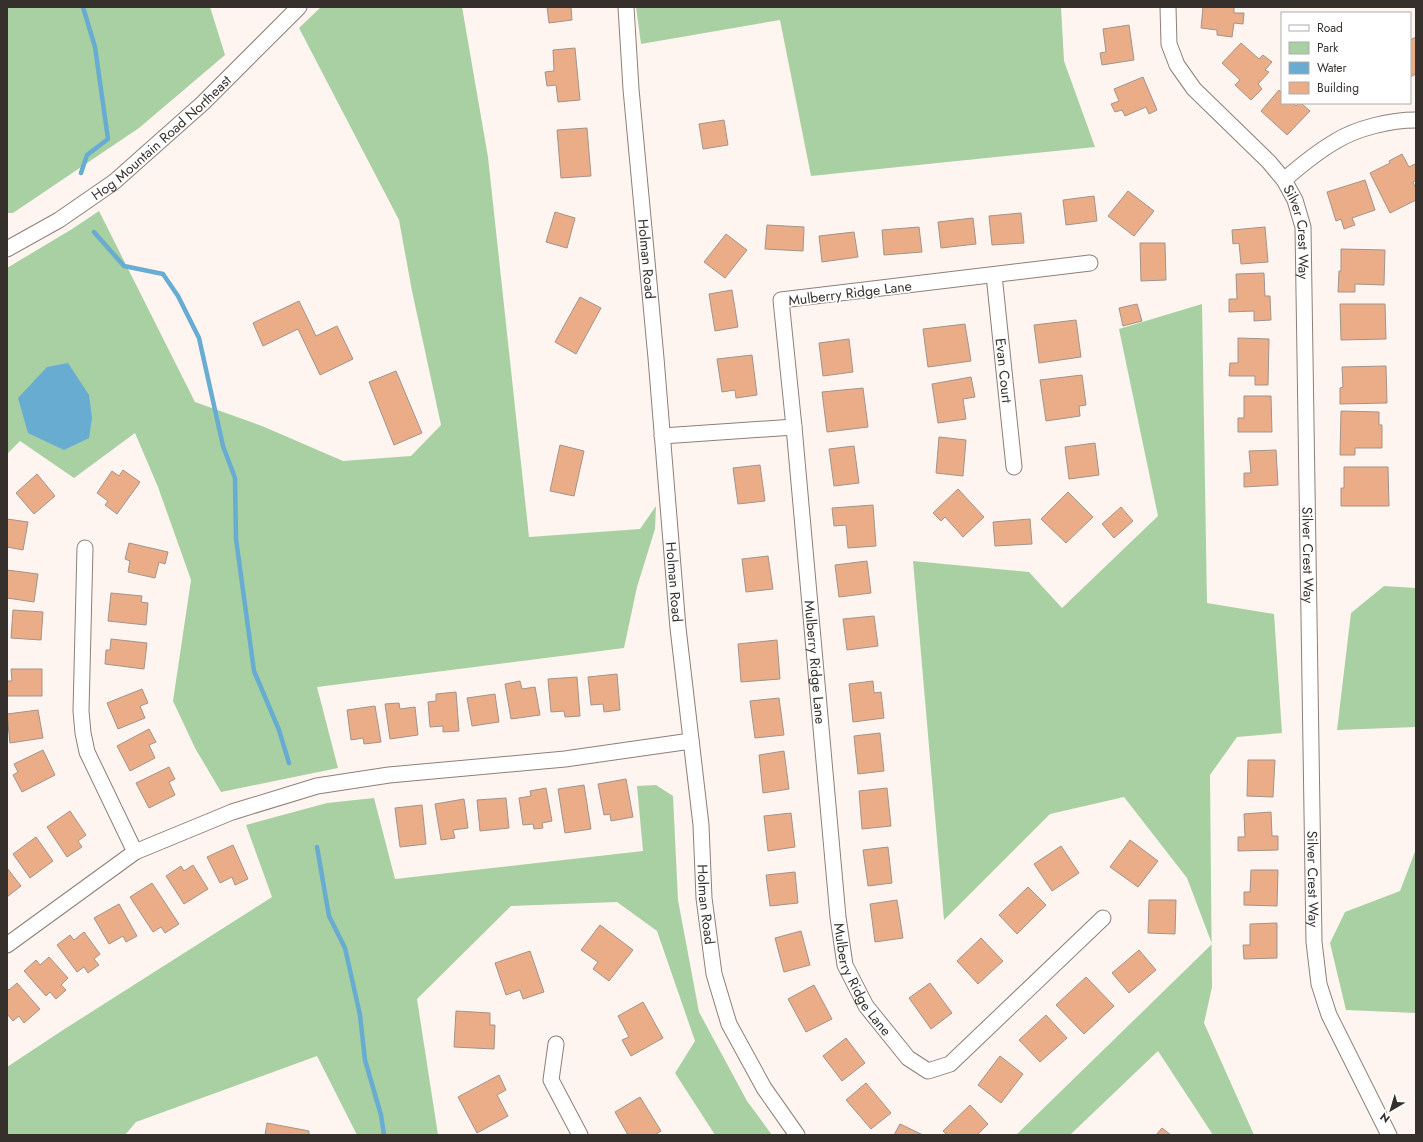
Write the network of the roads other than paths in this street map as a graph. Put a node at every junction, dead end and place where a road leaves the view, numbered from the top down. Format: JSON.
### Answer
{"nodes":[{"id":1,"x":299,"y":7,"type":"edge"},
{"id":2,"x":626,"y":7,"type":"edge"},
{"id":3,"x":1168,"y":7,"type":"edge"},
{"id":4,"x":1416,"y":120,"type":"edge"},
{"id":5,"x":1284,"y":180,"type":"junction"},
{"id":6,"x":7,"y":250,"type":"edge"},
{"id":7,"x":1090,"y":263,"type":"dead end"},
{"id":8,"x":994,"y":275,"type":"junction"},
{"id":9,"x":794,"y":427,"type":"junction"},
{"id":10,"x":662,"y":436,"type":"junction"},
{"id":11,"x":1014,"y":467,"type":"dead end"},
{"id":12,"x":85,"y":548,"type":"dead end"},
{"id":13,"x":691,"y":741,"type":"junction"},
{"id":14,"x":135,"y":852,"type":"junction"},
{"id":15,"x":1103,"y":918,"type":"dead end"},
{"id":16,"x":7,"y":945,"type":"edge"},
{"id":17,"x":556,"y":1044,"type":"dead end"},
{"id":18,"x":580,"y":1135,"type":"edge"},
{"id":19,"x":797,"y":1135,"type":"edge"},
{"id":20,"x":1389,"y":1135,"type":"edge"}],
"edges":[{"from":1,"to":6,"type":"street","name":"Hog Mountain Road Northeast"},
{"from":2,"to":10,"type":"street","name":"Holman Road"},
{"from":3,"to":5,"type":"street","name":"Silver Crest Way"},
{"from":4,"to":5,"type":"street"},
{"from":5,"to":20,"type":"street","name":"Silver Crest Way"},
{"from":7,"to":8,"type":"street","name":"Mulberry Ridge Lane"},
{"from":8,"to":9,"type":"street","name":"Mulberry Ridge Lane"},
{"from":8,"to":11,"type":"street","name":"Evan Court"},
{"from":9,"to":10,"type":"street"},
{"from":9,"to":15,"type":"street","name":"Mulberry Ridge Lane"},
{"from":10,"to":13,"type":"street","name":"Holman Road"},
{"from":12,"to":14,"type":"street"},
{"from":13,"to":14,"type":"street"},
{"from":13,"to":19,"type":"street","name":"Holman Road"},
{"from":14,"to":16,"type":"street"},
{"from":17,"to":18,"type":"street"}]}
